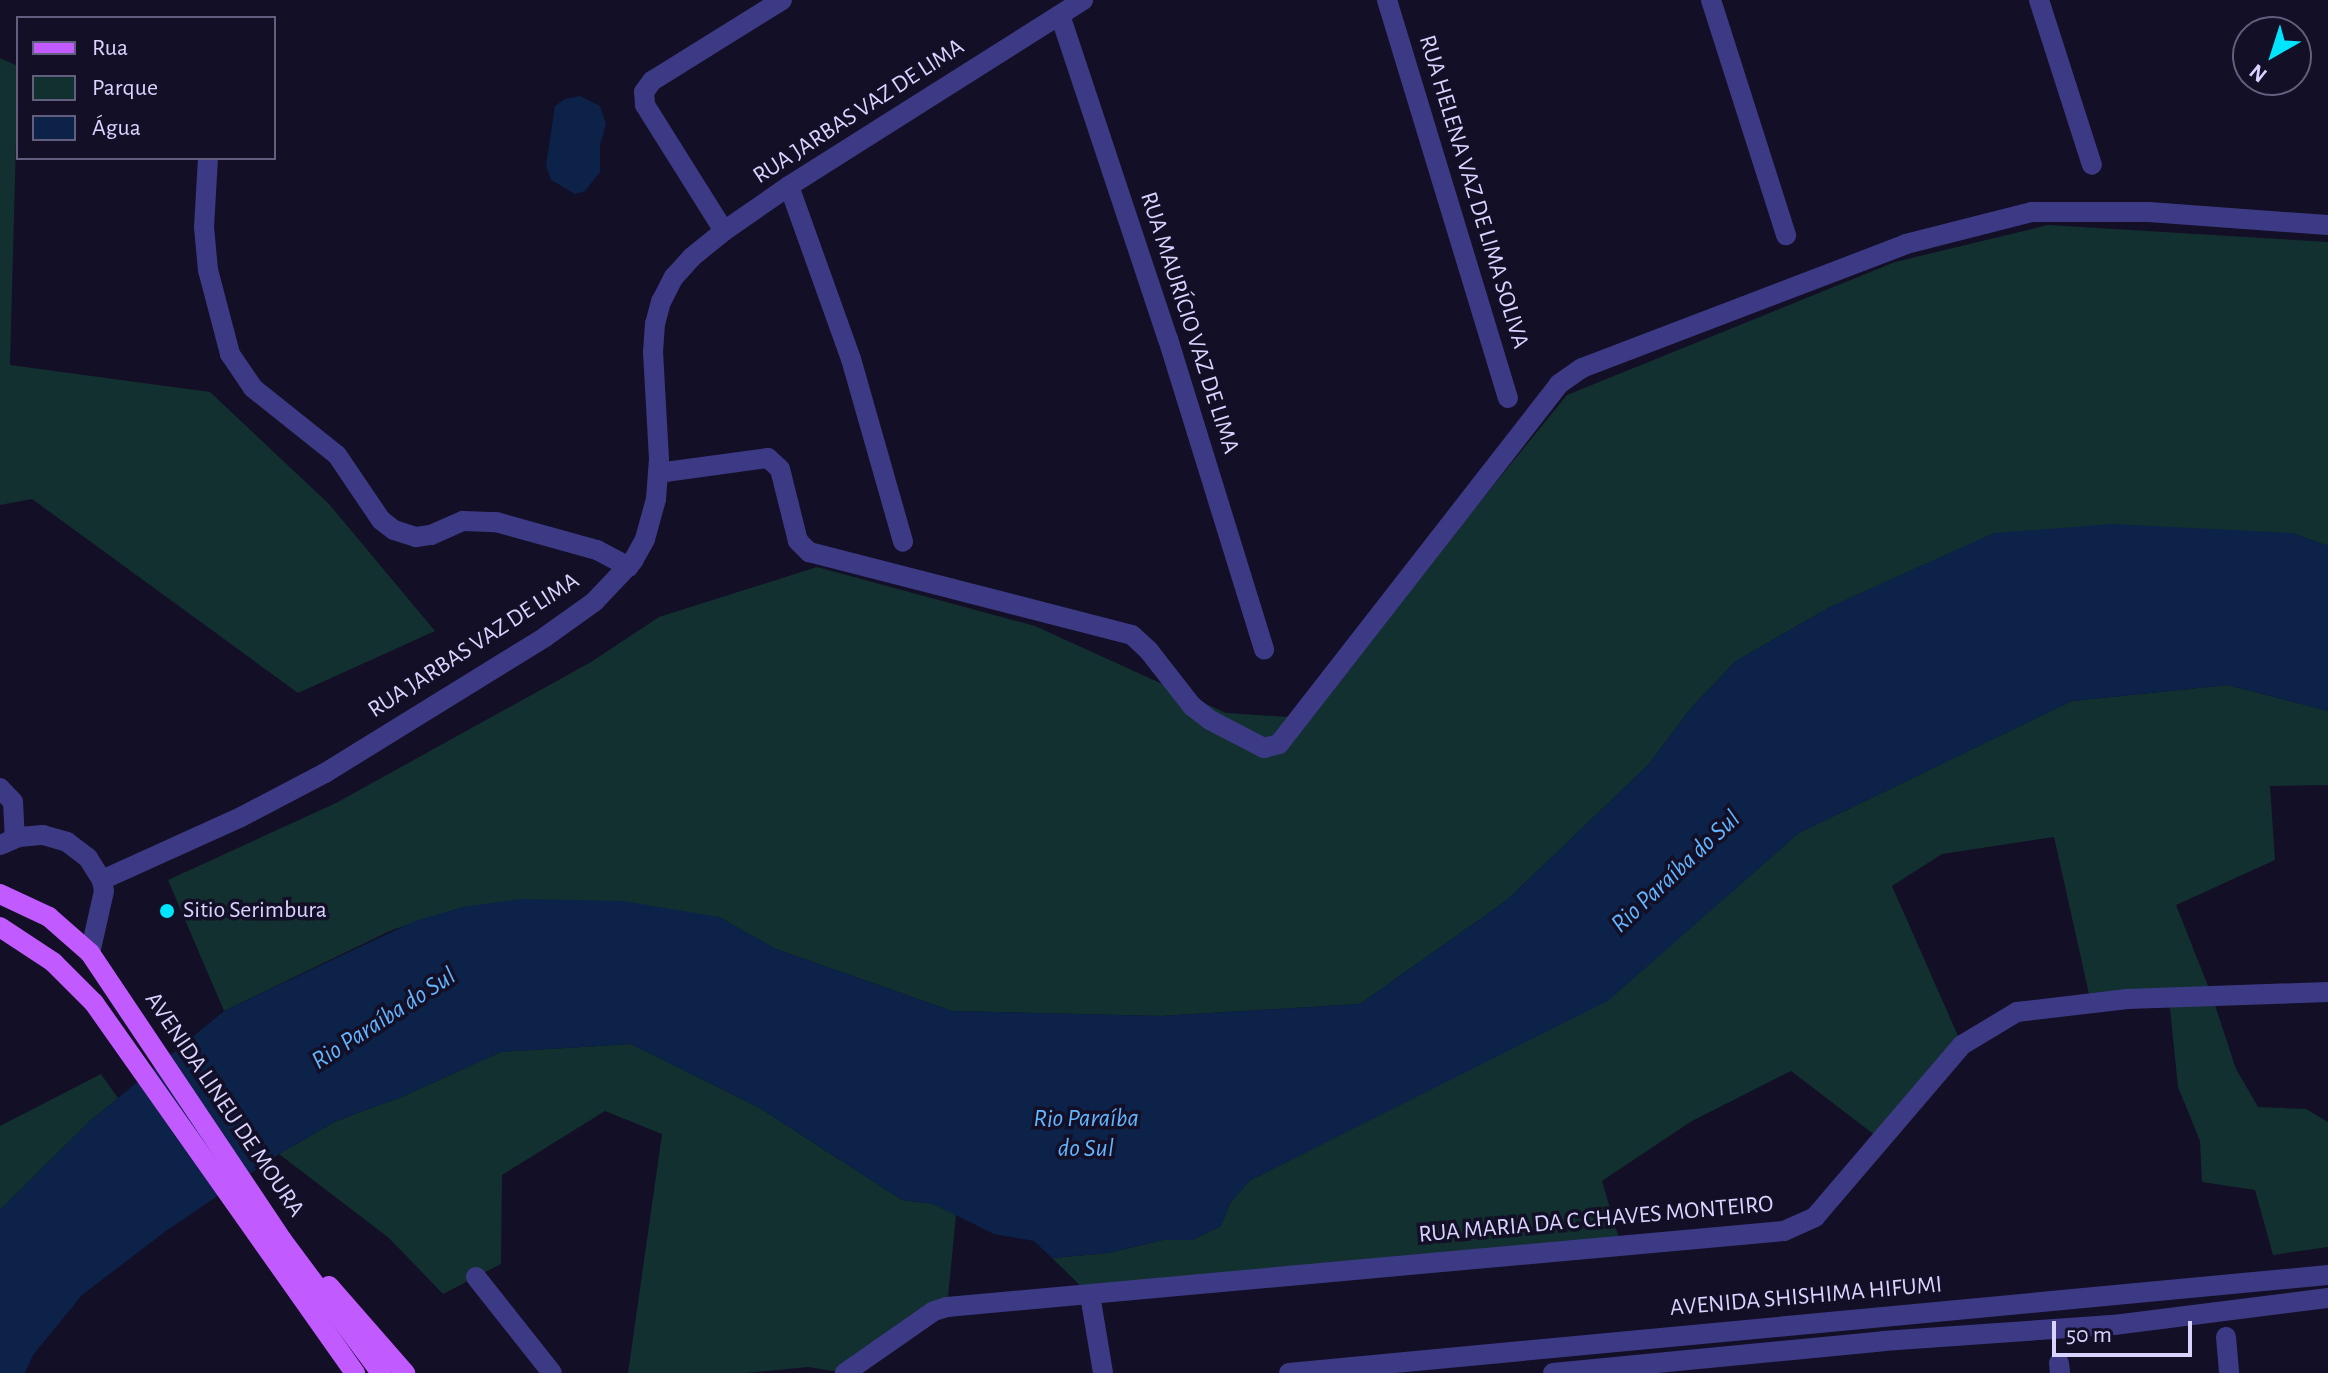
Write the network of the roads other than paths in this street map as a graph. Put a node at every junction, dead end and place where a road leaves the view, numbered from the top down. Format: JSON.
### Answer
{"nodes":[{"id":1,"x":782,"y":0,"type":"edge"},
{"id":2,"x":1083,"y":0,"type":"edge"},
{"id":3,"x":1387,"y":0,"type":"edge"},
{"id":4,"x":1711,"y":0,"type":"edge"},
{"id":5,"x":2039,"y":0,"type":"edge"},
{"id":6,"x":1060,"y":15,"type":"junction"},
{"id":7,"x":208,"y":160,"type":"edge"},
{"id":8,"x":2092,"y":165,"type":"dead end"},
{"id":9,"x":789,"y":186,"type":"junction"},
{"id":10,"x":2328,"y":225,"type":"edge"},
{"id":11,"x":724,"y":231,"type":"junction"},
{"id":12,"x":1786,"y":235,"type":"dead end"},
{"id":13,"x":1508,"y":398,"type":"dead end"},
{"id":14,"x":658,"y":473,"type":"junction"},
{"id":15,"x":903,"y":542,"type":"dead end"},
{"id":16,"x":629,"y":567,"type":"junction"},
{"id":17,"x":1264,"y":649,"type":"dead end"},
{"id":18,"x":0,"y":788,"type":"edge"},
{"id":19,"x":8,"y":842,"type":"edge"},
{"id":20,"x":102,"y":880,"type":"junction"},
{"id":21,"x":0,"y":894,"type":"edge"},
{"id":22,"x":0,"y":927,"type":"edge"},
{"id":23,"x":90,"y":953,"type":"junction"},
{"id":24,"x":2328,"y":992,"type":"edge"},
{"id":25,"x":276,"y":1248,"type":"junction"},
{"id":26,"x":302,"y":1268,"type":"junction"},
{"id":27,"x":2328,"y":1275,"type":"edge"},
{"id":28,"x":476,"y":1277,"type":"dead end"},
{"id":29,"x":1090,"y":1295,"type":"junction"},
{"id":30,"x":2328,"y":1298,"type":"edge"},
{"id":31,"x":2226,"y":1337,"type":"dead end"},
{"id":32,"x":355,"y":1373,"type":"edge"},
{"id":33,"x":381,"y":1373,"type":"edge"},
{"id":34,"x":405,"y":1373,"type":"edge"},
{"id":35,"x":552,"y":1373,"type":"edge"},
{"id":36,"x":845,"y":1373,"type":"edge"},
{"id":37,"x":1103,"y":1373,"type":"edge"},
{"id":38,"x":1289,"y":1373,"type":"edge"},
{"id":39,"x":1553,"y":1373,"type":"edge"},
{"id":40,"x":2229,"y":1373,"type":"edge"}],
"edges":[{"from":1,"to":11,"type":"street"},
{"from":2,"to":6,"type":"street","name":"RUA JARBAS VAZ DE LIMA"},
{"from":3,"to":13,"type":"street","name":"RUA HELENA VAZ DE LIMA SOLIVA"},
{"from":4,"to":12,"type":"street"},
{"from":5,"to":8,"type":"street"},
{"from":6,"to":9,"type":"street","name":"RUA JARBAS VAZ DE LIMA"},
{"from":6,"to":17,"type":"street","name":"RUA MAURÍCIO VAZ DE LIMA"},
{"from":7,"to":16,"type":"street"},
{"from":9,"to":11,"type":"street","name":"RUA JARBAS VAZ DE LIMA"},
{"from":9,"to":15,"type":"street"},
{"from":10,"to":14,"type":"street"},
{"from":11,"to":14,"type":"street","name":"RUA JARBAS VAZ DE LIMA"},
{"from":14,"to":16,"type":"street","name":"RUA JARBAS VAZ DE LIMA"},
{"from":16,"to":20,"type":"street","name":"RUA JARBAS VAZ DE LIMA"},
{"from":18,"to":19,"type":"street"},
{"from":19,"to":20,"type":"street"},
{"from":20,"to":23,"type":"street"},
{"from":21,"to":23,"type":"main road","name":"AVENIDA LINEU DE MOURA"},
{"from":22,"to":25,"type":"main road","name":"AVENIDA LINEU DE MOURA"},
{"from":23,"to":25,"type":"main road","name":"AVENIDA LINEU DE MOURA"},
{"from":24,"to":29,"type":"street","name":"RUA MARIA DA C CHAVES MONTEIRO"},
{"from":25,"to":26,"type":"main road","name":"AVENIDA LINEU DE MOURA"},
{"from":25,"to":32,"type":"main road","name":"AVENIDA LINEU DE MOURA"},
{"from":26,"to":33,"type":"main road","name":"AVENIDA LINEU DE MOURA"},
{"from":26,"to":34,"type":"main road"},
{"from":27,"to":38,"type":"street","name":"AVENIDA SHISHIMA HIFUMI"},
{"from":28,"to":35,"type":"street"},
{"from":29,"to":36,"type":"street","name":"RUA MARIA DA C CHAVES MONTEIRO"},
{"from":29,"to":37,"type":"street"},
{"from":30,"to":39,"type":"street"},
{"from":31,"to":40,"type":"street"}]}
